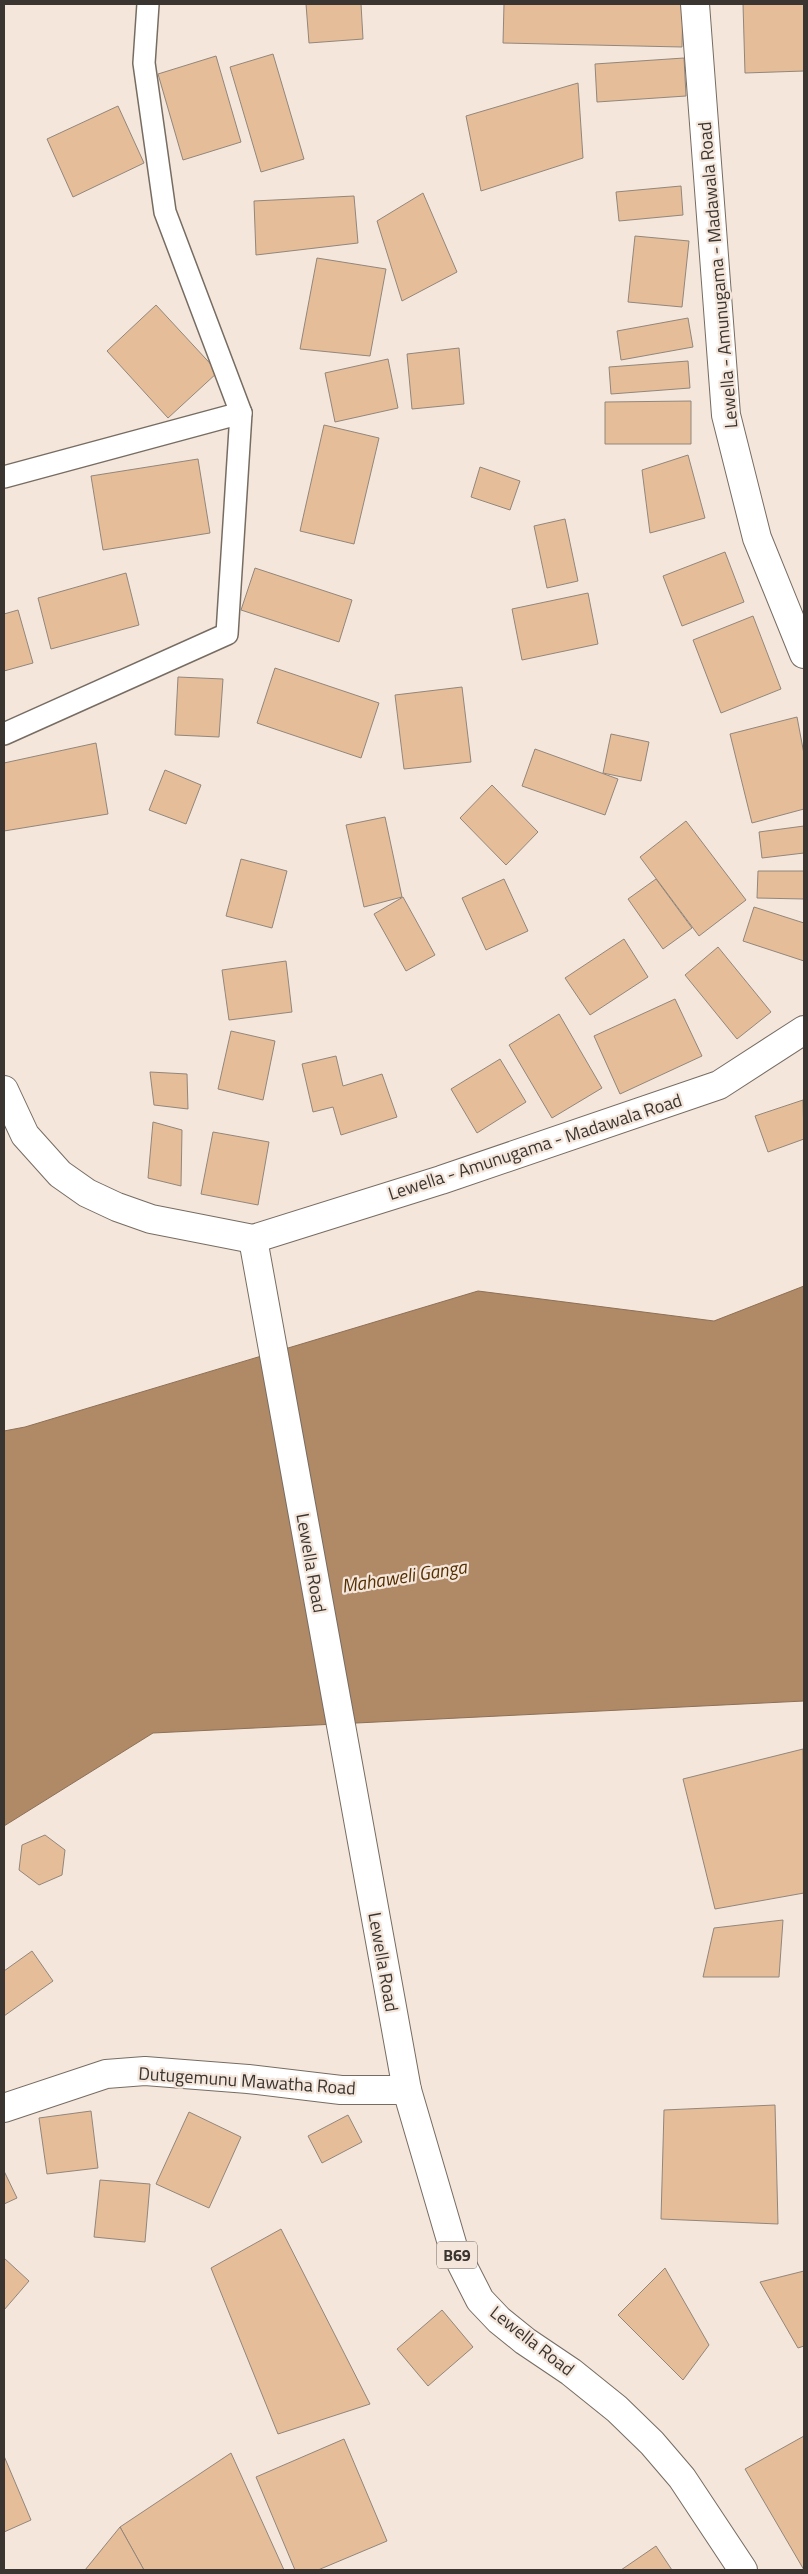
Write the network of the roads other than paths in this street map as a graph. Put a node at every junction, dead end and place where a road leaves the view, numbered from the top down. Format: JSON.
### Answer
{"nodes":[{"id":1,"x":148,"y":4,"type":"edge"},
{"id":2,"x":695,"y":4,"type":"edge"},
{"id":3,"x":241,"y":413,"type":"junction"},
{"id":4,"x":4,"y":477,"type":"edge"},
{"id":5,"x":804,"y":654,"type":"edge"},
{"id":6,"x":4,"y":734,"type":"edge"},
{"id":7,"x":804,"y":1030,"type":"edge"},
{"id":8,"x":4,"y":1090,"type":"edge"},
{"id":9,"x":253,"y":1238,"type":"junction"},
{"id":10,"x":407,"y":2090,"type":"junction"},
{"id":11,"x":4,"y":2108,"type":"edge"},
{"id":12,"x":743,"y":2570,"type":"edge"}],
"edges":[{"from":1,"to":3,"type":"lane"},
{"from":2,"to":5,"type":"main road","name":"Lewella - Amunugama - Madawala Road"},
{"from":3,"to":4,"type":"lane"},
{"from":3,"to":6,"type":"lane"},
{"from":7,"to":9,"type":"main road","name":"Lewella - Amunugama - Madawala Road"},
{"from":8,"to":9,"type":"main road"},
{"from":9,"to":10,"type":"main road","name":"Lewella Road","number":"B69"},
{"from":10,"to":11,"type":"main road","name":"Dutugemunu Mawatha Road"},
{"from":10,"to":12,"type":"main road","name":"Lewella Road","number":"B69"}]}
